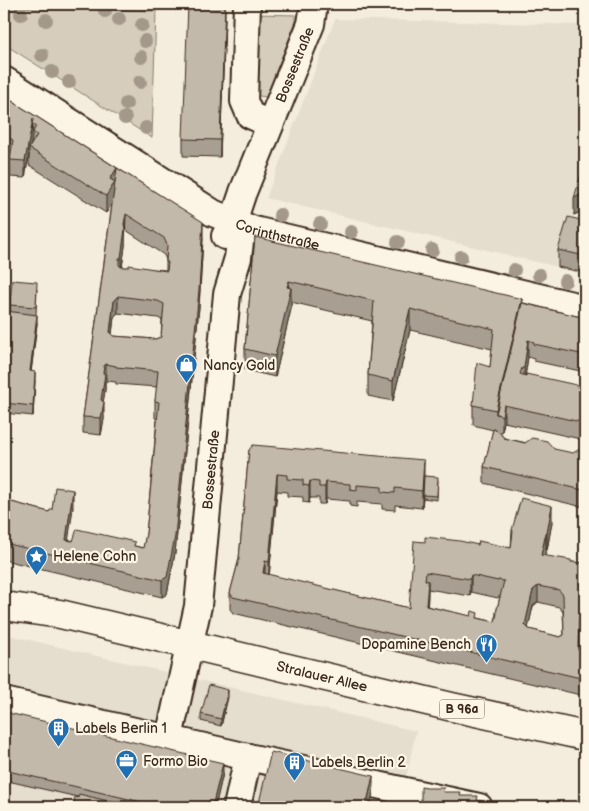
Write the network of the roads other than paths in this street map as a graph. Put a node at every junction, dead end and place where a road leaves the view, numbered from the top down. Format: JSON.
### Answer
{"nodes":[{"id":1,"x":246,"y":4,"type":"edge"},
{"id":2,"x":314,"y":4,"type":"edge"},
{"id":3,"x":4,"y":80,"type":"edge"},
{"id":4,"x":270,"y":124,"type":"junction"},
{"id":5,"x":233,"y":222,"type":"junction"},
{"id":6,"x":365,"y":257,"type":"junction"},
{"id":7,"x":360,"y":282,"type":"edge"},
{"id":8,"x":585,"y":308,"type":"edge"},
{"id":9,"x":4,"y":592,"type":"edge"},
{"id":10,"x":4,"y":606,"type":"edge"},
{"id":11,"x":60,"y":614,"type":"junction"},
{"id":12,"x":190,"y":644,"type":"junction"},
{"id":13,"x":4,"y":701,"type":"edge"},
{"id":14,"x":585,"y":736,"type":"edge"},
{"id":15,"x":169,"y":738,"type":"junction"},
{"id":16,"x":248,"y":757,"type":"junction"},
{"id":17,"x":383,"y":797,"type":"edge"},
{"id":18,"x":237,"y":807,"type":"edge"},
{"id":19,"x":479,"y":807,"type":"edge"}],
"edges":[{"from":1,"to":4,"type":"street"},
{"from":2,"to":4,"type":"street","name":"Bossestraße"},
{"from":3,"to":5,"type":"street","name":"Corinthstraße"},
{"from":4,"to":5,"type":"street","name":"Bossestraße"},
{"from":5,"to":6,"type":"street","name":"Corinthstraße"},
{"from":5,"to":12,"type":"street","name":"Bossestraße"},
{"from":6,"to":7,"type":"street"},
{"from":6,"to":8,"type":"street","name":"Corinthstraße"},
{"from":9,"to":11,"type":"main road","name":"Stralauer Allee","number":"B 96a"},
{"from":10,"to":11,"type":"main road","name":"Stralauer Allee","number":"B 96a"},
{"from":11,"to":12,"type":"main road","name":"Stralauer Allee","number":"B 96a"},
{"from":12,"to":14,"type":"main road","name":"Stralauer Allee","number":"B 96a"},
{"from":12,"to":15,"type":"street","name":"Bossestraße"},
{"from":13,"to":15,"type":"street"},
{"from":15,"to":16,"type":"street"},
{"from":16,"to":17,"type":"street"},
{"from":16,"to":18,"type":"street"},
{"from":17,"to":19,"type":"street"}]}
